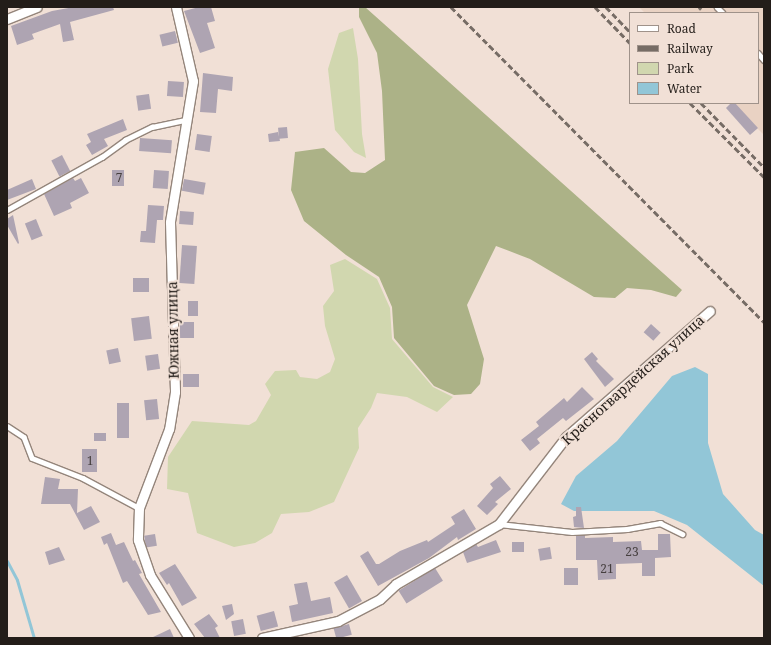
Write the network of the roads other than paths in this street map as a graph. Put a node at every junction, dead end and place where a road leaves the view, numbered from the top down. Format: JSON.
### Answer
{"nodes":[{"id":1,"x":37,"y":7,"type":"edge"},
{"id":2,"x":176,"y":7,"type":"edge"},
{"id":3,"x":7,"y":19,"type":"edge"},
{"id":4,"x":186,"y":120,"type":"junction"},
{"id":5,"x":7,"y":210,"type":"edge"},
{"id":6,"x":710,"y":311,"type":"dead end"},
{"id":7,"x":7,"y":426,"type":"edge"},
{"id":8,"x":139,"y":508,"type":"junction"},
{"id":9,"x":499,"y":524,"type":"junction"},
{"id":10,"x":683,"y":534,"type":"dead end"},
{"id":11,"x":189,"y":638,"type":"edge"},
{"id":12,"x":262,"y":638,"type":"edge"}],
"edges":[{"from":1,"to":3,"type":"street"},
{"from":2,"to":4,"type":"street","name":"Южная улица"},
{"from":4,"to":5,"type":"lane"},
{"from":4,"to":8,"type":"street","name":"Южная улица"},
{"from":6,"to":9,"type":"street","name":"Красногвардейская улица"},
{"from":7,"to":8,"type":"lane"},
{"from":8,"to":11,"type":"street","name":"Южная улица"},
{"from":9,"to":10,"type":"lane"},
{"from":9,"to":12,"type":"street","name":"Красногвардейская улица"}]}
